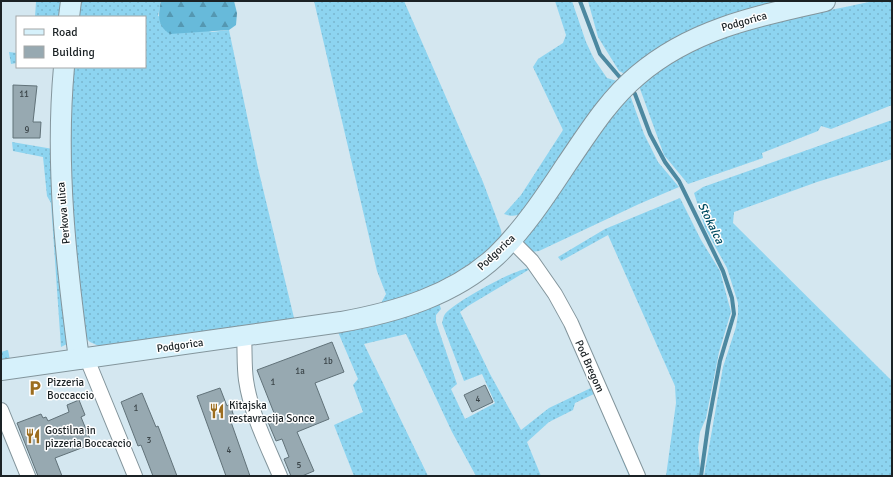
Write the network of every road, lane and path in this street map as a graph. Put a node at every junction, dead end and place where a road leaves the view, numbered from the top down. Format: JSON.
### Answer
{"nodes":[{"id":1,"x":71,"y":1,"type":"edge"},
{"id":2,"x":824,"y":1,"type":"edge"},
{"id":3,"x":69,"y":16,"type":"edge"},
{"id":4,"x":64,"y":68,"type":"edge"},
{"id":5,"x":511,"y":240,"type":"junction"},
{"id":6,"x":244,"y":336,"type":"junction"},
{"id":7,"x":83,"y":359,"type":"junction"},
{"id":8,"x":1,"y":370,"type":"edge"},
{"id":9,"x":1,"y":410,"type":"edge"},
{"id":10,"x":28,"y":476,"type":"edge"},
{"id":11,"x":135,"y":476,"type":"edge"},
{"id":12,"x":280,"y":476,"type":"edge"},
{"id":13,"x":638,"y":476,"type":"edge"}],
"edges":[{"from":1,"to":3,"type":"main road"},
{"from":2,"to":5,"type":"main road","name":"Podgorica"},
{"from":4,"to":7,"type":"main road","name":"Perkova ulica"},
{"from":5,"to":6,"type":"main road","name":"Podgorica"},
{"from":5,"to":13,"type":"street","name":"Pod Bregom"},
{"from":6,"to":7,"type":"main road","name":"Podgorica"},
{"from":6,"to":12,"type":"street"},
{"from":7,"to":8,"type":"main road","name":"Podgorica"},
{"from":7,"to":11,"type":"street"},
{"from":9,"to":10,"type":"street"}]}
